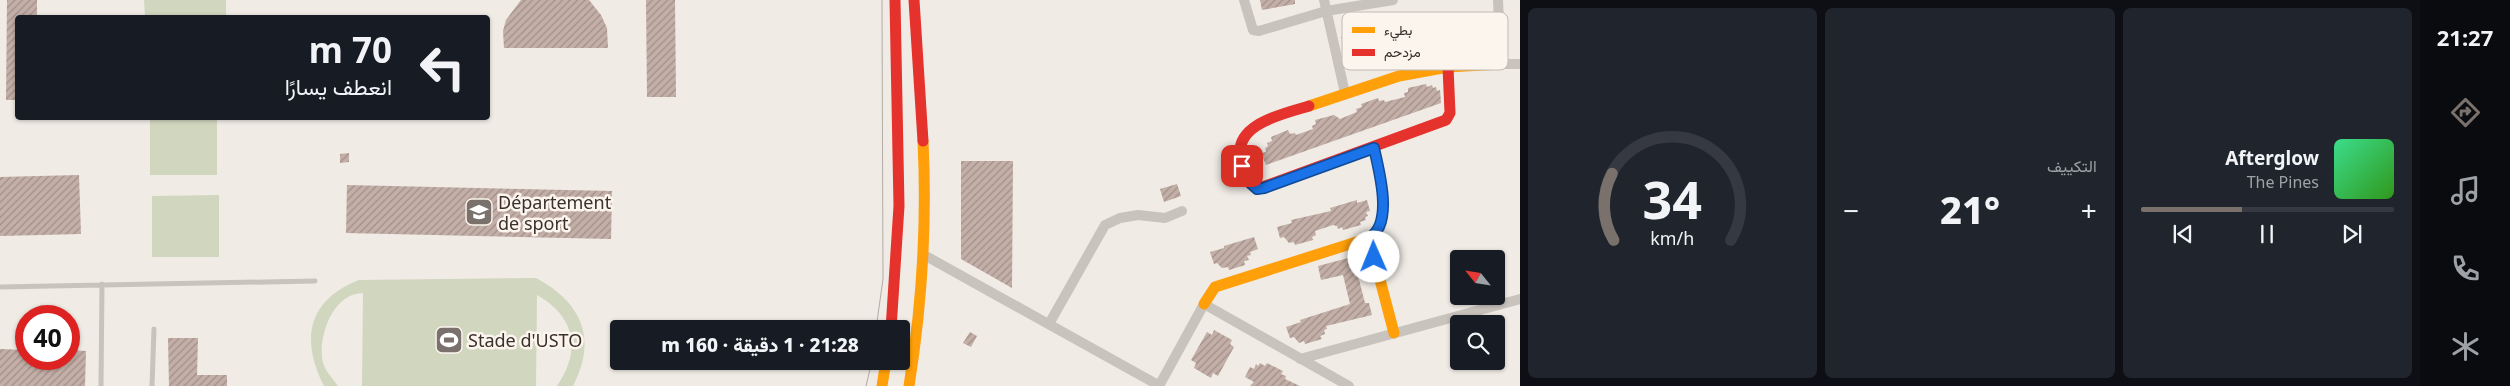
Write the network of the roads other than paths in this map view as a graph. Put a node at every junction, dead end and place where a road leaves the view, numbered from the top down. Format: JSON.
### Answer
{"nodes":[{"id":1,"x":894,"y":0,"type":"edge"},
{"id":2,"x":914,"y":0,"type":"edge"},
{"id":3,"x":1244,"y":0,"type":"edge"},
{"id":4,"x":1324,"y":0,"type":"edge"},
{"id":5,"x":1393,"y":0,"type":"edge"},
{"id":6,"x":1326,"y":11,"type":"junction"},
{"id":7,"x":1432,"y":70,"type":"edge"},
{"id":8,"x":1448,"y":70,"type":"edge"},
{"id":9,"x":1345,"y":93,"type":"junction"},
{"id":10,"x":1374,"y":148,"type":"junction"},
{"id":11,"x":1182,"y":211,"type":"dead end"},
{"id":12,"x":1369,"y":238,"type":"junction"},
{"id":13,"x":924,"y":255,"type":"junction"},
{"id":14,"x":315,"y":281,"type":"dead end"},
{"id":15,"x":102,"y":284,"type":"junction"},
{"id":16,"x":0,"y":287,"type":"edge"},
{"id":17,"x":1520,"y":300,"type":"edge"},
{"id":18,"x":1204,"y":304,"type":"junction"},
{"id":19,"x":892,"y":320,"type":"edge"},
{"id":20,"x":1049,"y":324,"type":"junction"},
{"id":21,"x":154,"y":329,"type":"dead end"},
{"id":22,"x":1394,"y":333,"type":"junction"},
{"id":23,"x":1300,"y":359,"type":"junction"},
{"id":24,"x":885,"y":370,"type":"edge"},
{"id":25,"x":101,"y":386,"type":"edge"},
{"id":26,"x":152,"y":386,"type":"edge"},
{"id":27,"x":882,"y":386,"type":"edge"},
{"id":28,"x":909,"y":386,"type":"edge"},
{"id":29,"x":1159,"y":386,"type":"edge"},
{"id":30,"x":1349,"y":386,"type":"edge"}],
"edges":[{"from":1,"to":19,"type":"street"},
{"from":2,"to":13,"type":"street"},
{"from":3,"to":6,"type":"street"},
{"from":4,"to":6,"type":"street"},
{"from":5,"to":6,"type":"street"},
{"from":6,"to":9,"type":"street"},
{"from":7,"to":9,"type":"street"},
{"from":8,"to":10,"type":"street"},
{"from":9,"to":10,"type":"street"},
{"from":10,"to":12,"type":"street"},
{"from":11,"to":20,"type":"street"},
{"from":12,"to":18,"type":"street"},
{"from":12,"to":22,"type":"street"},
{"from":13,"to":20,"type":"street"},
{"from":13,"to":28,"type":"street"},
{"from":14,"to":15,"type":"lane"},
{"from":15,"to":16,"type":"lane"},
{"from":15,"to":25,"type":"lane"},
{"from":17,"to":22,"type":"street"},
{"from":18,"to":23,"type":"street"},
{"from":18,"to":29,"type":"street"},
{"from":20,"to":29,"type":"street"},
{"from":21,"to":26,"type":"lane"},
{"from":22,"to":23,"type":"street"},
{"from":23,"to":30,"type":"street"},
{"from":24,"to":27,"type":"street"}]}
